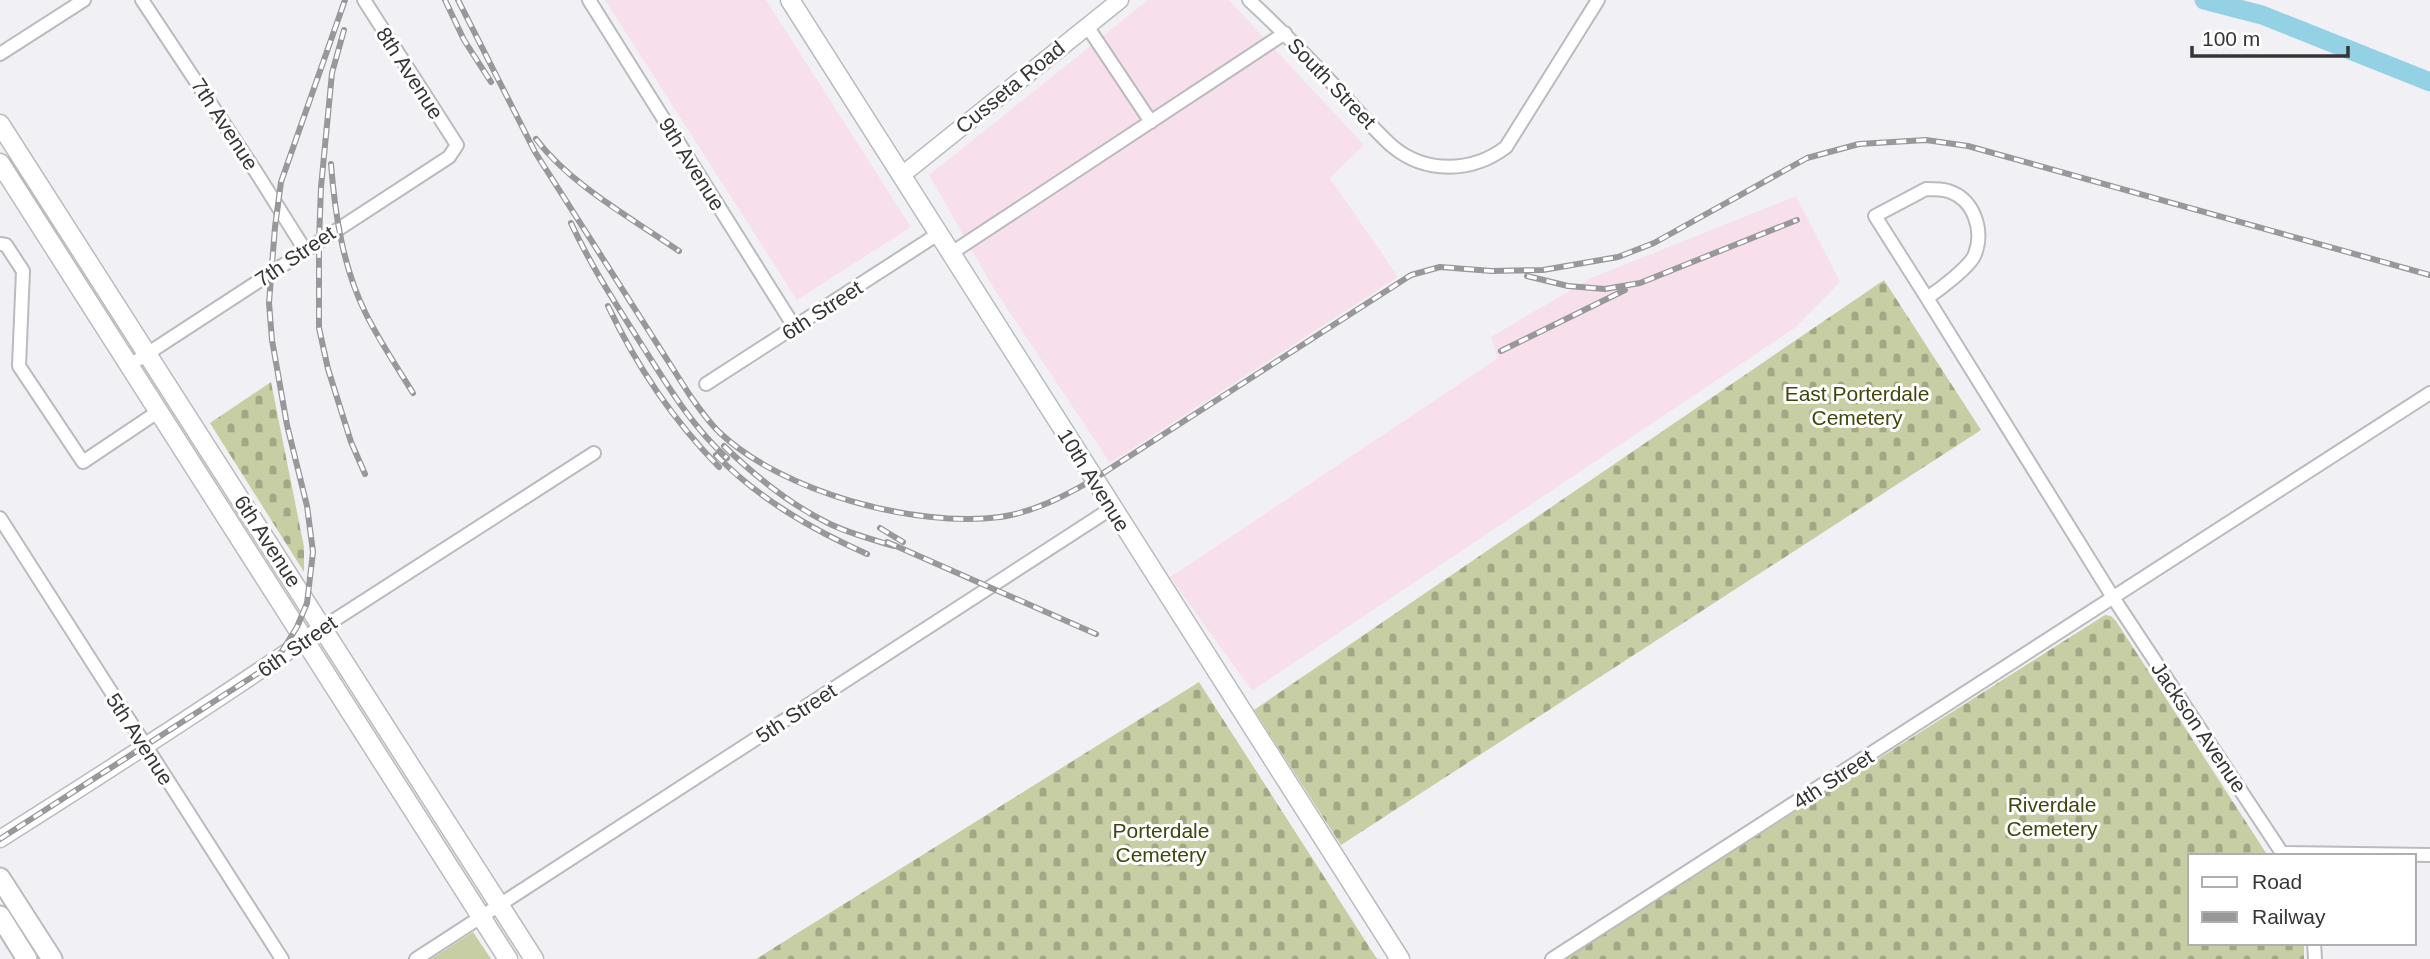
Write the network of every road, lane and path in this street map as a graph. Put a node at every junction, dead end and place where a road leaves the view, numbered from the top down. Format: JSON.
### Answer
{"nodes":[{"id":1,"x":84,"y":0,"type":"edge"},
{"id":2,"x":142,"y":0,"type":"edge"},
{"id":3,"x":364,"y":0,"type":"edge"},
{"id":4,"x":589,"y":0,"type":"edge"},
{"id":5,"x":790,"y":0,"type":"edge"},
{"id":6,"x":1120,"y":0,"type":"edge"},
{"id":7,"x":1249,"y":0,"type":"edge"},
{"id":8,"x":1598,"y":0,"type":"edge"},
{"id":9,"x":1087,"y":26,"type":"junction"},
{"id":10,"x":1285,"y":33,"type":"junction"},
{"id":11,"x":0,"y":54,"type":"edge"},
{"id":12,"x":1151,"y":122,"type":"junction"},
{"id":13,"x":0,"y":124,"type":"edge"},
{"id":14,"x":457,"y":145,"type":"joint"},
{"id":15,"x":0,"y":163,"type":"edge"},
{"id":16,"x":902,"y":175,"type":"junction"},
{"id":17,"x":938,"y":234,"type":"junction"},
{"id":18,"x":0,"y":244,"type":"edge"},
{"id":19,"x":305,"y":250,"type":"junction"},
{"id":20,"x":950,"y":254,"type":"junction"},
{"id":21,"x":1927,"y":298,"type":"junction"},
{"id":22,"x":795,"y":328,"type":"junction"},
{"id":23,"x":148,"y":353,"type":"junction"},
{"id":24,"x":130,"y":365,"type":"junction"},
{"id":25,"x":706,"y":384,"type":"dead end"},
{"id":26,"x":2430,"y":393,"type":"edge"},
{"id":27,"x":159,"y":411,"type":"junction"},
{"id":28,"x":594,"y":453,"type":"dead end"},
{"id":29,"x":1112,"y":508,"type":"junction"},
{"id":30,"x":0,"y":518,"type":"edge"},
{"id":31,"x":2114,"y":599,"type":"junction"},
{"id":32,"x":322,"y":628,"type":"junction"},
{"id":33,"x":305,"y":640,"type":"junction"},
{"id":34,"x":145,"y":747,"type":"junction"},
{"id":35,"x":0,"y":839,"type":"edge"},
{"id":36,"x":2283,"y":854,"type":"edge"},
{"id":37,"x":0,"y":878,"type":"edge"},
{"id":38,"x":499,"y":906,"type":"junction"},
{"id":39,"x":0,"y":916,"type":"edge"},
{"id":40,"x":481,"y":918,"type":"junction"},
{"id":41,"x":27,"y":959,"type":"edge"},
{"id":42,"x":52,"y":959,"type":"edge"},
{"id":43,"x":282,"y":959,"type":"edge"},
{"id":44,"x":416,"y":959,"type":"edge"},
{"id":45,"x":508,"y":959,"type":"edge"},
{"id":46,"x":534,"y":959,"type":"edge"},
{"id":47,"x":1400,"y":959,"type":"edge"},
{"id":48,"x":1552,"y":959,"type":"edge"}],
"edges":[{"from":1,"to":11,"type":"street"},
{"from":2,"to":19,"type":"street","name":"7th Avenue"},
{"from":3,"to":14,"type":"street","name":"8th Avenue"},
{"from":4,"to":22,"type":"street","name":"9th Avenue"},
{"from":5,"to":16,"type":"main road","name":"10th Avenue"},
{"from":6,"to":9,"type":"street","name":"Cusseta Road"},
{"from":7,"to":10,"type":"street"},
{"from":8,"to":10,"type":"street","name":"South Street"},
{"from":9,"to":12,"type":"street"},
{"from":9,"to":16,"type":"street","name":"Cusseta Road"},
{"from":10,"to":12,"type":"street","name":"South Street"},
{"from":12,"to":20,"type":"street","name":"South Street"},
{"from":13,"to":23,"type":"main road","name":"6th Avenue"},
{"from":14,"to":19,"type":"street","name":"7th Street"},
{"from":15,"to":24,"type":"main road","name":"6th Avenue"},
{"from":16,"to":17,"type":"main road","name":"10th Avenue"},
{"from":17,"to":20,"type":"main road","name":"10th Avenue"},
{"from":17,"to":22,"type":"street","name":"6th Street"},
{"from":18,"to":27,"type":"street"},
{"from":19,"to":23,"type":"street","name":"7th Street"},
{"from":20,"to":29,"type":"main road","name":"10th Avenue"},
{"from":21,"to":21,"type":"street","name":"Jackson Avenue"},
{"from":21,"to":31,"type":"street","name":"Jackson Avenue"},
{"from":22,"to":25,"type":"street","name":"6th Street"},
{"from":23,"to":24,"type":"street","name":"7th Street"},
{"from":23,"to":32,"type":"main road","name":"6th Avenue"},
{"from":24,"to":27,"type":"main road","name":"6th Avenue"},
{"from":26,"to":31,"type":"street","name":"4th Street"},
{"from":27,"to":33,"type":"main road","name":"6th Avenue"},
{"from":28,"to":32,"type":"street","name":"6th Street"},
{"from":29,"to":38,"type":"street","name":"5th Street"},
{"from":29,"to":47,"type":"main road","name":"10th Avenue"},
{"from":30,"to":34,"type":"street","name":"5th Avenue"},
{"from":31,"to":36,"type":"street","name":"Jackson Avenue"},
{"from":31,"to":48,"type":"street","name":"4th Street"},
{"from":32,"to":33,"type":"street","name":"6th Street"},
{"from":32,"to":38,"type":"main road","name":"6th Avenue"},
{"from":33,"to":34,"type":"street","name":"6th Street"},
{"from":33,"to":40,"type":"main road","name":"6th Avenue"},
{"from":34,"to":35,"type":"street","name":"6th Street"},
{"from":34,"to":43,"type":"street","name":"5th Avenue"},
{"from":37,"to":42,"type":"main road"},
{"from":38,"to":40,"type":"street","name":"5th Street"},
{"from":38,"to":46,"type":"main road","name":"6th Avenue"},
{"from":39,"to":41,"type":"main road"},
{"from":40,"to":44,"type":"street","name":"5th Street"},
{"from":40,"to":45,"type":"main road","name":"6th Avenue"}]}
